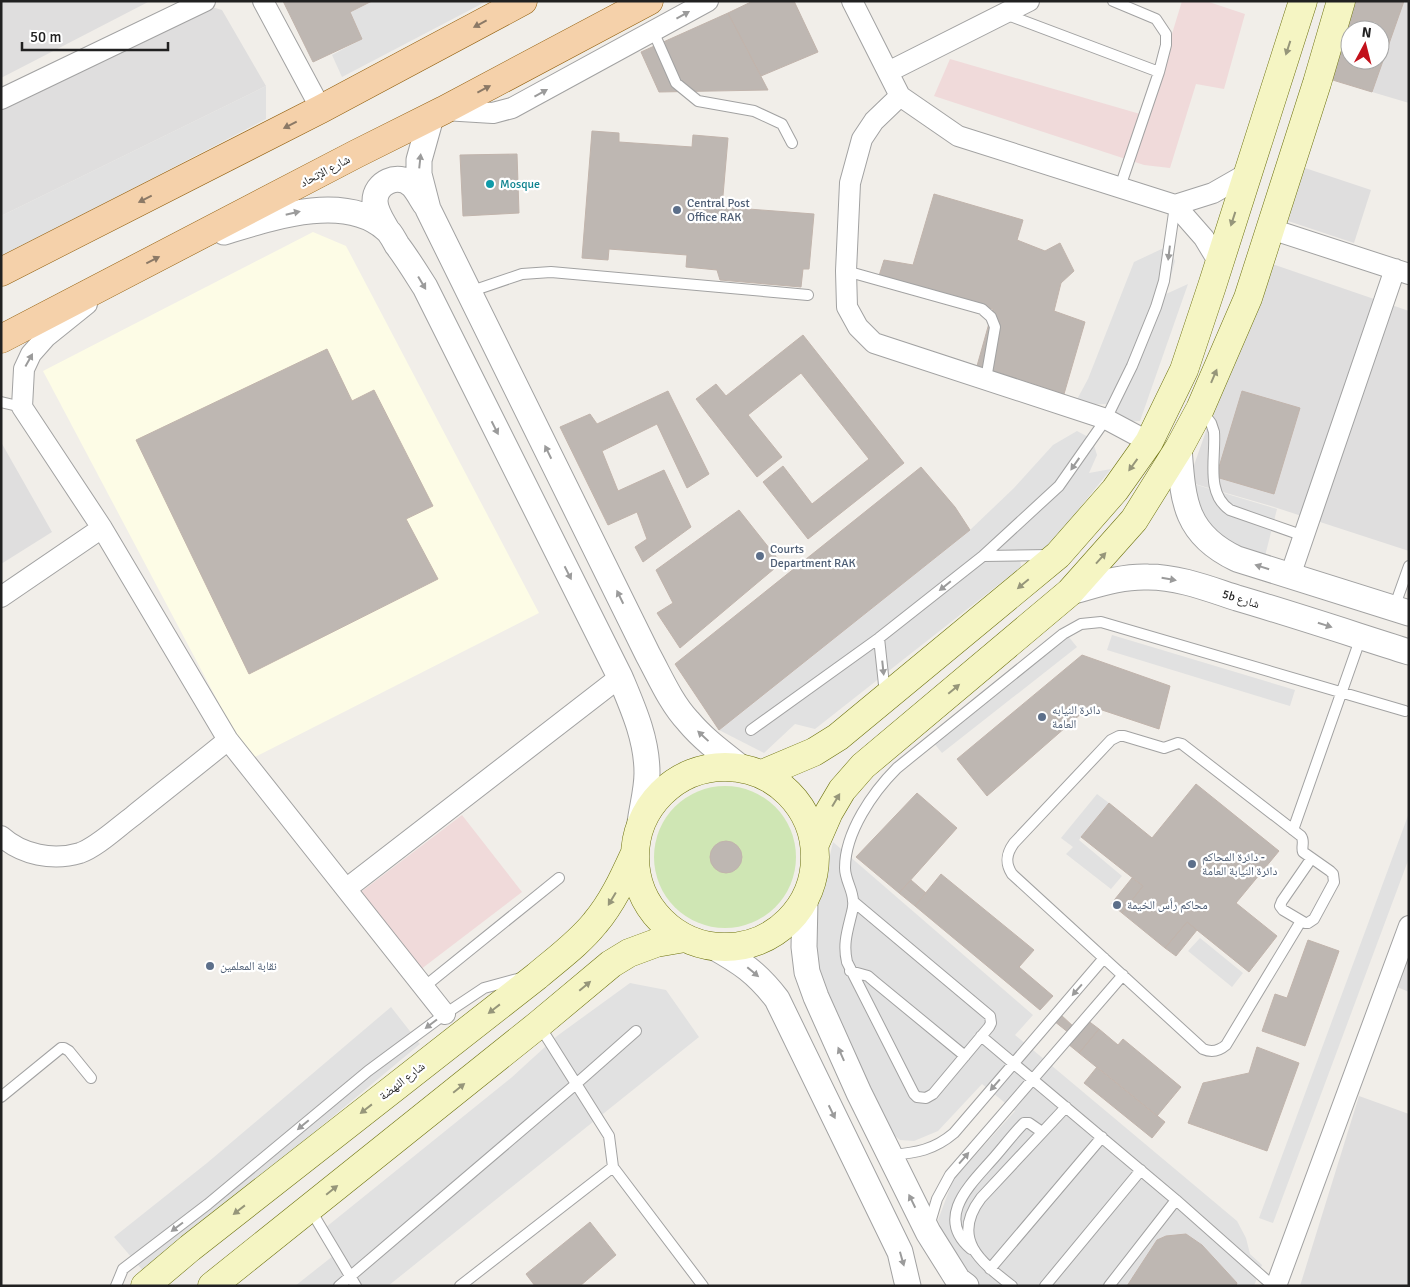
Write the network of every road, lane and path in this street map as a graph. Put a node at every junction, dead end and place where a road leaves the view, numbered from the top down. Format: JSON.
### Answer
{"nodes":[{"id":1,"x":204,"y":1,"type":"edge"},
{"id":2,"x":263,"y":1,"type":"edge"},
{"id":3,"x":523,"y":1,"type":"edge"},
{"id":4,"x":649,"y":1,"type":"edge"},
{"id":5,"x":708,"y":1,"type":"edge"},
{"id":6,"x":852,"y":1,"type":"edge"},
{"id":7,"x":1029,"y":1,"type":"edge"},
{"id":8,"x":1113,"y":1,"type":"edge"},
{"id":9,"x":1341,"y":1,"type":"edge"},
{"id":10,"x":1301,"y":2,"type":"edge"},
{"id":11,"x":1004,"y":14,"type":"junction"},
{"id":12,"x":653,"y":31,"type":"junction"},
{"id":13,"x":888,"y":72,"type":"junction"},
{"id":14,"x":1159,"y":72,"type":"junction"},
{"id":15,"x":900,"y":96,"type":"junction"},
{"id":16,"x":1,"y":99,"type":"edge"},
{"id":17,"x":321,"y":109,"type":"junction"},
{"id":18,"x":438,"y":114,"type":"junction"},
{"id":19,"x":792,"y":143,"type":"dead end"},
{"id":20,"x":1248,"y":173,"type":"junction"},
{"id":21,"x":1120,"y":187,"type":"junction"},
{"id":22,"x":1175,"y":205,"type":"junction"},
{"id":23,"x":428,"y":209,"type":"junction"},
{"id":24,"x":1271,"y":229,"type":"junction"},
{"id":25,"x":387,"y":230,"type":"junction"},
{"id":26,"x":195,"y":239,"type":"junction"},
{"id":27,"x":1219,"y":263,"type":"junction"},
{"id":28,"x":846,"y":271,"type":"junction"},
{"id":29,"x":1,"y":272,"type":"edge"},
{"id":30,"x":1402,"y":272,"type":"edge"},
{"id":31,"x":116,"y":279,"type":"junction"},
{"id":32,"x":468,"y":292,"type":"junction"},
{"id":33,"x":808,"y":295,"type":"dead end"},
{"id":34,"x":1,"y":339,"type":"edge"},
{"id":35,"x":986,"y":379,"type":"junction"},
{"id":36,"x":1,"y":402,"type":"edge"},
{"id":37,"x":22,"y":407,"type":"junction"},
{"id":38,"x":1200,"y":409,"type":"junction"},
{"id":39,"x":1106,"y":419,"type":"junction"},
{"id":40,"x":1149,"y":442,"type":"junction"},
{"id":41,"x":1179,"y":448,"type":"junction"},
{"id":42,"x":102,"y":528,"type":"junction"},
{"id":43,"x":1304,"y":536,"type":"junction"},
{"id":44,"x":1058,"y":555,"type":"junction"},
{"id":45,"x":983,"y":556,"type":"junction"},
{"id":46,"x":1409,"y":566,"type":"edge"},
{"id":47,"x":1290,"y":576,"type":"junction"},
{"id":48,"x":1070,"y":592,"type":"junction"},
{"id":49,"x":1,"y":597,"type":"edge"},
{"id":50,"x":1265,"y":606,"type":"junction"},
{"id":51,"x":1401,"y":611,"type":"edge"},
{"id":52,"x":1361,"y":636,"type":"junction"},
{"id":53,"x":879,"y":638,"type":"junction"},
{"id":54,"x":1409,"y":652,"type":"edge"},
{"id":55,"x":620,"y":678,"type":"junction"},
{"id":56,"x":1342,"y":693,"type":"junction"},
{"id":57,"x":886,"y":698,"type":"junction"},
{"id":58,"x":1405,"y":711,"type":"dead end"},
{"id":59,"x":751,"y":730,"type":"dead end"},
{"id":60,"x":228,"y":740,"type":"junction"},
{"id":61,"x":909,"y":743,"type":"junction"},
{"id":62,"x":751,"y":771,"type":"junction"},
{"id":63,"x":640,"y":823,"type":"junction"},
{"id":64,"x":1293,"y":830,"type":"junction"},
{"id":65,"x":1,"y":836,"type":"edge"},
{"id":66,"x":815,"y":844,"type":"junction"},
{"id":67,"x":634,"y":855,"type":"junction"},
{"id":68,"x":1312,"y":858,"type":"junction"},
{"id":69,"x":558,"y":878,"type":"dead end"},
{"id":70,"x":346,"y":888,"type":"junction"},
{"id":71,"x":805,"y":901,"type":"junction"},
{"id":72,"x":854,"y":902,"type":"junction"},
{"id":73,"x":1302,"y":921,"type":"junction"},
{"id":74,"x":1409,"y":926,"type":"edge"},
{"id":75,"x":684,"y":938,"type":"junction"},
{"id":76,"x":712,"y":946,"type":"junction"},
{"id":77,"x":1104,"y":958,"type":"junction"},
{"id":78,"x":850,"y":971,"type":"junction"},
{"id":79,"x":1123,"y":975,"type":"junction"},
{"id":80,"x":537,"y":976,"type":"junction"},
{"id":81,"x":424,"y":987,"type":"junction"},
{"id":82,"x":445,"y":1014,"type":"junction"},
{"id":83,"x":538,"y":1025,"type":"junction"},
{"id":84,"x":636,"y":1031,"type":"dead end"},
{"id":85,"x":981,"y":1036,"type":"junction"},
{"id":86,"x":965,"y":1056,"type":"junction"},
{"id":87,"x":1013,"y":1063,"type":"junction"},
{"id":88,"x":90,"y":1078,"type":"dead end"},
{"id":89,"x":1032,"y":1079,"type":"junction"},
{"id":90,"x":576,"y":1084,"type":"junction"},
{"id":91,"x":1,"y":1097,"type":"edge"},
{"id":92,"x":1066,"y":1107,"type":"junction"},
{"id":93,"x":1042,"y":1132,"type":"junction"},
{"id":94,"x":1102,"y":1137,"type":"junction"},
{"id":95,"x":890,"y":1156,"type":"junction"},
{"id":96,"x":613,"y":1167,"type":"junction"},
{"id":97,"x":1141,"y":1170,"type":"junction"},
{"id":98,"x":1176,"y":1200,"type":"junction"},
{"id":99,"x":310,"y":1208,"type":"junction"},
{"id":100,"x":928,"y":1232,"type":"junction"},
{"id":101,"x":975,"y":1252,"type":"junction"},
{"id":102,"x":990,"y":1269,"type":"junction"},
{"id":103,"x":352,"y":1281,"type":"edge"},
{"id":104,"x":116,"y":1286,"type":"edge"},
{"id":105,"x":146,"y":1286,"type":"edge"},
{"id":106,"x":212,"y":1286,"type":"edge"},
{"id":107,"x":339,"y":1286,"type":"edge"},
{"id":108,"x":460,"y":1286,"type":"edge"},
{"id":109,"x":703,"y":1286,"type":"edge"},
{"id":110,"x":908,"y":1286,"type":"edge"},
{"id":111,"x":966,"y":1286,"type":"edge"},
{"id":112,"x":1012,"y":1286,"type":"edge"},
{"id":113,"x":1045,"y":1286,"type":"edge"},
{"id":114,"x":1108,"y":1286,"type":"edge"},
{"id":115,"x":1274,"y":1286,"type":"edge"}],
"edges":[{"from":1,"to":16,"type":"street"},
{"from":2,"to":17,"type":"street"},
{"from":3,"to":17,"type":"main road","one_way":true},
{"from":18,"to":4,"type":"main road","name":"شارع الإتحاد","one_way":true},
{"from":12,"to":5,"type":"street","one_way":true},
{"from":6,"to":13,"type":"street"},
{"from":7,"to":11,"type":"street"},
{"from":8,"to":14,"type":"lane"},
{"from":9,"to":24,"type":"main road"},
{"from":10,"to":20,"type":"main road","one_way":true},
{"from":11,"to":13,"type":"street"},
{"from":11,"to":14,"type":"lane"},
{"from":18,"to":12,"type":"street","one_way":true},
{"from":12,"to":19,"type":"lane"},
{"from":13,"to":15,"type":"street"},
{"from":14,"to":21,"type":"lane"},
{"from":15,"to":21,"type":"street"},
{"from":15,"to":28,"type":"street"},
{"from":17,"to":29,"type":"main road","one_way":true},
{"from":23,"to":18,"type":"street","one_way":true},
{"from":18,"to":26,"type":"main road","name":"شارع الإتحاد"},
{"from":20,"to":22,"type":"street"},
{"from":20,"to":27,"type":"main road","one_way":true},
{"from":21,"to":22,"type":"street"},
{"from":22,"to":27,"type":"street"},
{"from":22,"to":39,"type":"lane","one_way":true},
{"from":23,"to":25,"type":"street"},
{"from":23,"to":32,"type":"street"},
{"from":24,"to":30,"type":"street"},
{"from":38,"to":24,"type":"main road","one_way":true},
{"from":26,"to":25,"type":"street","one_way":true},
{"from":25,"to":55,"type":"street","one_way":true},
{"from":31,"to":26,"type":"main road","name":"شارع الإتحاد","one_way":true},
{"from":27,"to":40,"type":"main road"},
{"from":28,"to":35,"type":"street"},
{"from":28,"to":35,"type":"lane"},
{"from":30,"to":43,"type":"street"},
{"from":31,"to":34,"type":"main road","name":"شارع الإتحاد"},
{"from":37,"to":31,"type":"street","one_way":true},
{"from":32,"to":33,"type":"lane"},
{"from":62,"to":32,"type":"street","one_way":true},
{"from":35,"to":39,"type":"street"},
{"from":36,"to":37,"type":"lane"},
{"from":37,"to":42,"type":"street"},
{"from":38,"to":41,"type":"main road"},
{"from":38,"to":43,"type":"lane"},
{"from":39,"to":40,"type":"street"},
{"from":39,"to":45,"type":"lane","one_way":true},
{"from":40,"to":44,"type":"main road","one_way":true},
{"from":47,"to":41,"type":"street","one_way":true},
{"from":48,"to":41,"type":"main road","one_way":true},
{"from":42,"to":49,"type":"street"},
{"from":42,"to":60,"type":"street"},
{"from":43,"to":47,"type":"street"},
{"from":44,"to":45,"type":"lane"},
{"from":44,"to":57,"type":"main road","one_way":true},
{"from":45,"to":53,"type":"lane","one_way":true},
{"from":46,"to":51,"type":"lane"},
{"from":47,"to":51,"type":"street"},
{"from":48,"to":50,"type":"street","name":"5b شارع","one_way":true},
{"from":61,"to":48,"type":"main road","one_way":true},
{"from":50,"to":51,"type":"street"},
{"from":50,"to":52,"type":"street","name":"5b شارع","one_way":true},
{"from":52,"to":54,"type":"street","name":"5b شارع"},
{"from":52,"to":56,"type":"lane"},
{"from":53,"to":57,"type":"lane","one_way":true},
{"from":53,"to":59,"type":"lane"},
{"from":55,"to":63,"type":"street"},
{"from":55,"to":70,"type":"street"},
{"from":56,"to":58,"type":"lane"},
{"from":56,"to":61,"type":"lane"},
{"from":56,"to":64,"type":"lane"},
{"from":57,"to":62,"type":"main road"},
{"from":60,"to":65,"type":"street"},
{"from":60,"to":70,"type":"street"},
{"from":66,"to":61,"type":"main road","one_way":true},
{"from":61,"to":72,"type":"lane"},
{"from":62,"to":63,"type":"main road"},
{"from":62,"to":66,"type":"main road"},
{"from":63,"to":67,"type":"main road"},
{"from":64,"to":68,"type":"lane"},
{"from":64,"to":77,"type":"lane"},
{"from":66,"to":71,"type":"main road"},
{"from":67,"to":75,"type":"main road"},
{"from":67,"to":80,"type":"main road","name":"شارع النهضة","one_way":true},
{"from":68,"to":73,"type":"lane"},
{"from":68,"to":73,"type":"lane"},
{"from":69,"to":81,"type":"lane"},
{"from":70,"to":81,"type":"street"},
{"from":71,"to":76,"type":"main road"},
{"from":95,"to":71,"type":"street","one_way":true},
{"from":72,"to":78,"type":"lane"},
{"from":72,"to":85,"type":"lane"},
{"from":73,"to":79,"type":"lane"},
{"from":74,"to":115,"type":"street"},
{"from":75,"to":76,"type":"main road"},
{"from":83,"to":75,"type":"main road","one_way":true},
{"from":76,"to":110,"type":"street","one_way":true},
{"from":77,"to":79,"type":"lane"},
{"from":77,"to":87,"type":"lane","one_way":true},
{"from":78,"to":86,"type":"lane"},
{"from":78,"to":86,"type":"lane"},
{"from":79,"to":89,"type":"lane"},
{"from":80,"to":82,"type":"lane"},
{"from":80,"to":105,"type":"main road","name":"شارع النهضة","one_way":true},
{"from":81,"to":82,"type":"street"},
{"from":82,"to":104,"type":"lane","one_way":true},
{"from":83,"to":90,"type":"lane"},
{"from":99,"to":83,"type":"main road","one_way":true},
{"from":84,"to":90,"type":"lane"},
{"from":85,"to":86,"type":"lane"},
{"from":85,"to":87,"type":"lane"},
{"from":87,"to":89,"type":"lane"},
{"from":87,"to":95,"type":"lane","one_way":true},
{"from":88,"to":91,"type":"lane"},
{"from":89,"to":92,"type":"lane"},
{"from":100,"to":89,"type":"lane","one_way":true},
{"from":90,"to":96,"type":"lane"},
{"from":90,"to":103,"type":"lane"},
{"from":92,"to":93,"type":"lane"},
{"from":92,"to":94,"type":"lane"},
{"from":93,"to":101,"type":"lane"},
{"from":93,"to":101,"type":"lane"},
{"from":94,"to":97,"type":"lane"},
{"from":94,"to":102,"type":"lane"},
{"from":100,"to":95,"type":"street","one_way":true},
{"from":96,"to":108,"type":"lane"},
{"from":96,"to":109,"type":"lane"},
{"from":97,"to":98,"type":"lane"},
{"from":97,"to":113,"type":"lane"},
{"from":98,"to":114,"type":"lane"},
{"from":98,"to":115,"type":"lane"},
{"from":99,"to":103,"type":"lane"},
{"from":99,"to":106,"type":"main road"},
{"from":100,"to":111,"type":"street"},
{"from":101,"to":102,"type":"lane"},
{"from":102,"to":112,"type":"lane"},
{"from":103,"to":107,"type":"lane"}]}
